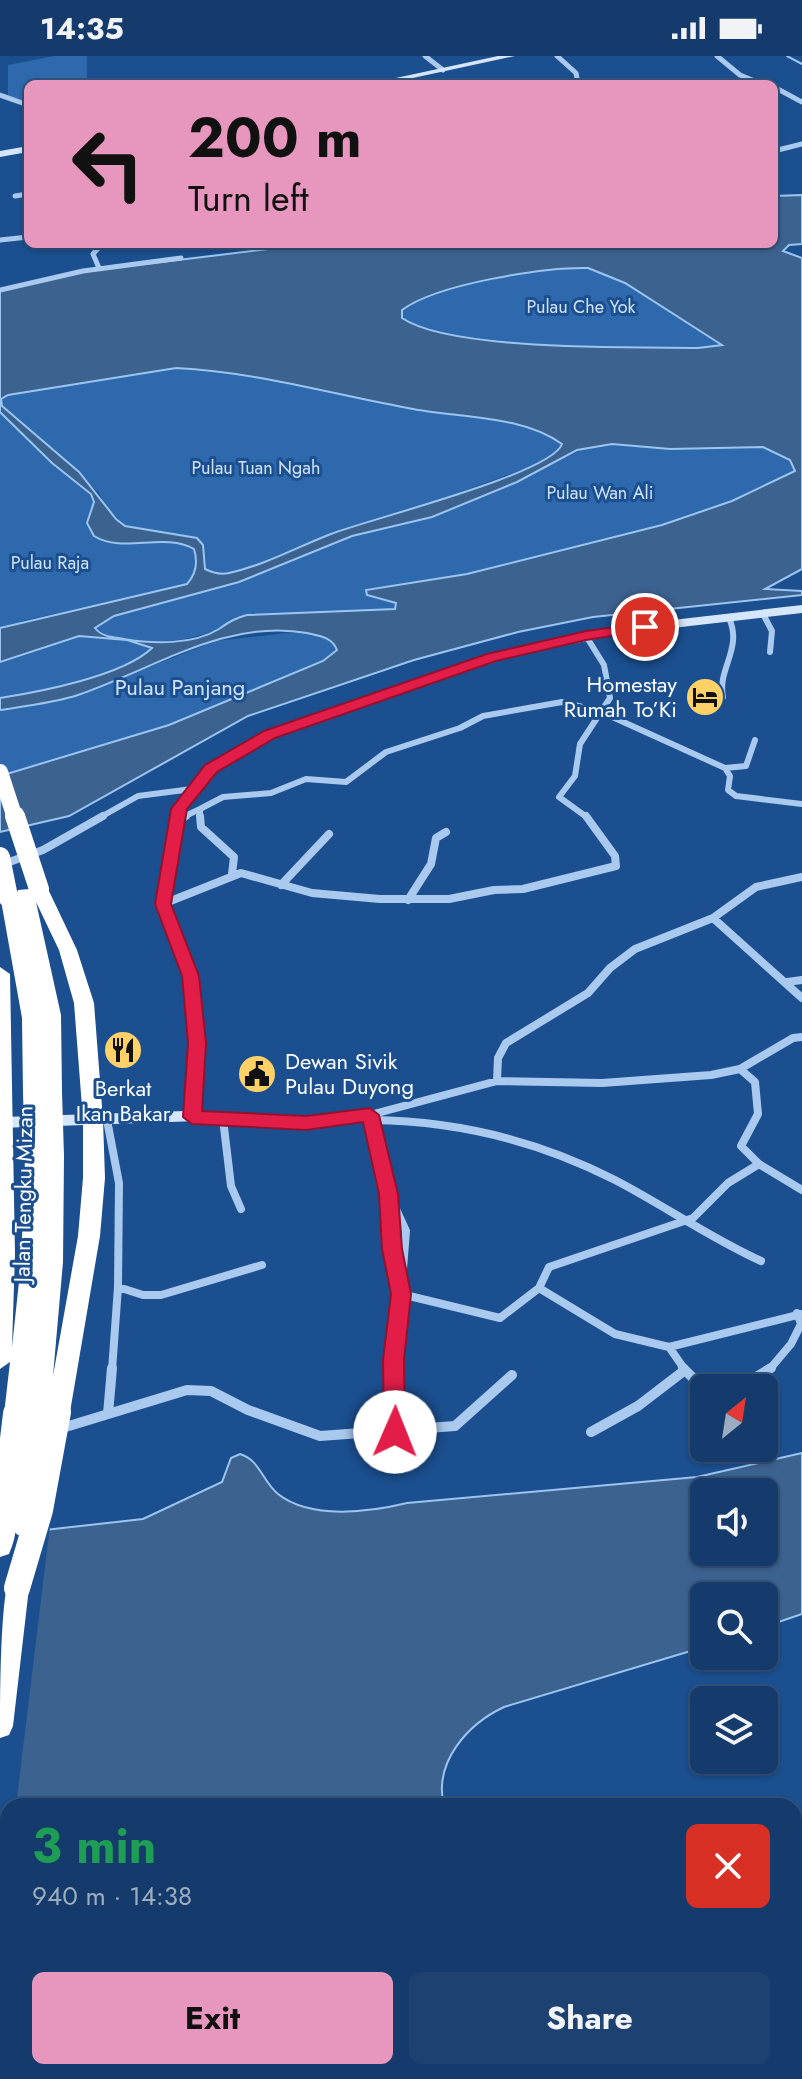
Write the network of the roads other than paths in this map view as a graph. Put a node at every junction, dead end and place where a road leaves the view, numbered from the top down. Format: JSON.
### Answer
{"nodes":[{"id":1,"x":425,"y":56,"type":"edge"},
{"id":2,"x":511,"y":56,"type":"edge"},
{"id":3,"x":557,"y":56,"type":"edge"},
{"id":4,"x":717,"y":56,"type":"edge"},
{"id":5,"x":443,"y":70,"type":"junction"},
{"id":6,"x":392,"y":80,"type":"edge"},
{"id":7,"x":577,"y":80,"type":"edge"},
{"id":8,"x":752,"y":80,"type":"edge"},
{"id":9,"x":778,"y":89,"type":"edge"},
{"id":10,"x":0,"y":95,"type":"edge"},
{"id":11,"x":802,"y":102,"type":"edge"},
{"id":12,"x":24,"y":104,"type":"edge"},
{"id":13,"x":802,"y":144,"type":"edge"},
{"id":14,"x":24,"y":150,"type":"edge"},
{"id":15,"x":778,"y":150,"type":"edge"},
{"id":16,"x":0,"y":154,"type":"edge"},
{"id":17,"x":24,"y":195,"type":"edge"},
{"id":18,"x":15,"y":196,"type":"dead end"},
{"id":19,"x":24,"y":237,"type":"edge"},
{"id":20,"x":0,"y":240,"type":"edge"},
{"id":21,"x":96,"y":248,"type":"edge"},
{"id":22,"x":181,"y":258,"type":"dead end"},
{"id":23,"x":99,"y":268,"type":"junction"},
{"id":24,"x":0,"y":290,"type":"edge"},
{"id":25,"x":802,"y":609,"type":"edge"},
{"id":26,"x":763,"y":614,"type":"junction"},
{"id":27,"x":729,"y":618,"type":"junction"},
{"id":28,"x":586,"y":636,"type":"junction"},
{"id":29,"x":770,"y":652,"type":"dead end"},
{"id":30,"x":723,"y":697,"type":"dead end"},
{"id":31,"x":599,"y":711,"type":"junction"},
{"id":32,"x":755,"y":740,"type":"dead end"},
{"id":33,"x":725,"y":768,"type":"junction"},
{"id":34,"x":0,"y":773,"type":"edge"},
{"id":35,"x":192,"y":789,"type":"junction"},
{"id":36,"x":802,"y":804,"type":"edge"},
{"id":37,"x":200,"y":809,"type":"junction"},
{"id":38,"x":177,"y":820,"type":"junction"},
{"id":39,"x":446,"y":832,"type":"dead end"},
{"id":40,"x":329,"y":834,"type":"dead end"},
{"id":41,"x":0,"y":857,"type":"edge"},
{"id":42,"x":0,"y":865,"type":"edge"},
{"id":43,"x":232,"y":874,"type":"junction"},
{"id":44,"x":802,"y":877,"type":"edge"},
{"id":45,"x":281,"y":885,"type":"junction"},
{"id":46,"x":24,"y":893,"type":"junction"},
{"id":47,"x":408,"y":900,"type":"junction"},
{"id":48,"x":163,"y":904,"type":"junction"},
{"id":49,"x":713,"y":918,"type":"junction"},
{"id":50,"x":0,"y":974,"type":"edge"},
{"id":51,"x":802,"y":980,"type":"edge"},
{"id":52,"x":787,"y":982,"type":"junction"},
{"id":53,"x":802,"y":998,"type":"edge"},
{"id":54,"x":802,"y":1037,"type":"edge"},
{"id":55,"x":740,"y":1069,"type":"junction"},
{"id":56,"x":497,"y":1081,"type":"junction"},
{"id":57,"x":192,"y":1117,"type":"junction"},
{"id":58,"x":371,"y":1117,"type":"junction"},
{"id":59,"x":223,"y":1119,"type":"junction"},
{"id":60,"x":100,"y":1120,"type":"junction"},
{"id":61,"x":1,"y":1123,"type":"edge"},
{"id":62,"x":759,"y":1164,"type":"junction"},
{"id":63,"x":802,"y":1190,"type":"edge"},
{"id":64,"x":389,"y":1194,"type":"junction"},
{"id":65,"x":241,"y":1209,"type":"dead end"},
{"id":66,"x":683,"y":1221,"type":"junction"},
{"id":67,"x":761,"y":1261,"type":"dead end"},
{"id":68,"x":262,"y":1265,"type":"dead end"},
{"id":69,"x":118,"y":1287,"type":"junction"},
{"id":70,"x":539,"y":1288,"type":"junction"},
{"id":71,"x":401,"y":1294,"type":"junction"},
{"id":72,"x":799,"y":1314,"type":"edge"},
{"id":73,"x":669,"y":1347,"type":"junction"},
{"id":74,"x":0,"y":1360,"type":"edge"},
{"id":75,"x":685,"y":1370,"type":"junction"},
{"id":76,"x":763,"y":1374,"type":"edge"},
{"id":77,"x":512,"y":1375,"type":"dead end"},
{"id":78,"x":690,"y":1375,"type":"edge"},
{"id":79,"x":37,"y":1413,"type":"junction"},
{"id":80,"x":108,"y":1414,"type":"junction"},
{"id":81,"x":395,"y":1432,"type":"junction"},
{"id":82,"x":591,"y":1432,"type":"dead end"},
{"id":83,"x":0,"y":1445,"type":"edge"},
{"id":84,"x":3,"y":1502,"type":"edge"},
{"id":85,"x":0,"y":1546,"type":"edge"},
{"id":86,"x":0,"y":1726,"type":"edge"}],
"edges":[{"from":1,"to":5,"type":"street"},
{"from":2,"to":5,"type":"street"},
{"from":3,"to":7,"type":"street"},
{"from":4,"to":8,"type":"street"},
{"from":5,"to":6,"type":"street"},
{"from":9,"to":11,"type":"street"},
{"from":10,"to":12,"type":"street"},
{"from":13,"to":15,"type":"street"},
{"from":14,"to":16,"type":"street"},
{"from":17,"to":18,"type":"street"},
{"from":19,"to":20,"type":"street"},
{"from":21,"to":23,"type":"street"},
{"from":22,"to":23,"type":"street"},
{"from":23,"to":24,"type":"street"},
{"from":25,"to":26,"type":"street"},
{"from":26,"to":27,"type":"street"},
{"from":26,"to":29,"type":"street"},
{"from":27,"to":28,"type":"street"},
{"from":27,"to":30,"type":"street"},
{"from":28,"to":31,"type":"street"},
{"from":28,"to":35,"type":"street"},
{"from":31,"to":33,"type":"street"},
{"from":31,"to":37,"type":"street"},
{"from":31,"to":47,"type":"street"},
{"from":32,"to":33,"type":"street"},
{"from":33,"to":36,"type":"street"},
{"from":34,"to":46,"type":"highway","bridge":true},
{"from":35,"to":38,"type":"street"},
{"from":35,"to":42,"type":"street"},
{"from":37,"to":38,"type":"street"},
{"from":37,"to":43,"type":"street"},
{"from":38,"to":48,"type":"street"},
{"from":39,"to":47,"type":"street"},
{"from":40,"to":45,"type":"street"},
{"from":41,"to":46,"type":"highway","bridge":true},
{"from":43,"to":45,"type":"street"},
{"from":43,"to":48,"type":"street"},
{"from":44,"to":49,"type":"street"},
{"from":45,"to":47,"type":"street"},
{"from":46,"to":60,"type":"highway"},
{"from":46,"to":79,"type":"highway","name":"Jalan Tengku Mizan","bridge":true},
{"from":48,"to":57,"type":"street"},
{"from":49,"to":52,"type":"street"},
{"from":49,"to":56,"type":"street"},
{"from":50,"to":61,"type":"highway"},
{"from":51,"to":52,"type":"street"},
{"from":52,"to":53,"type":"street"},
{"from":54,"to":55,"type":"street"},
{"from":55,"to":56,"type":"street"},
{"from":55,"to":62,"type":"street"},
{"from":56,"to":58,"type":"street"},
{"from":57,"to":59,"type":"street"},
{"from":57,"to":60,"type":"street"},
{"from":58,"to":59,"type":"street"},
{"from":58,"to":64,"type":"street"},
{"from":58,"to":66,"type":"street"},
{"from":59,"to":65,"type":"street"},
{"from":60,"to":61,"type":"street"},
{"from":60,"to":69,"type":"street"},
{"from":60,"to":79,"type":"highway"},
{"from":61,"to":74,"type":"highway"},
{"from":62,"to":63,"type":"street"},
{"from":62,"to":66,"type":"street"},
{"from":64,"to":71,"type":"street"},
{"from":64,"to":71,"type":"street"},
{"from":66,"to":67,"type":"street"},
{"from":66,"to":70,"type":"street"},
{"from":68,"to":69,"type":"street"},
{"from":69,"to":80,"type":"street"},
{"from":70,"to":71,"type":"street"},
{"from":70,"to":73,"type":"street"},
{"from":71,"to":81,"type":"street"},
{"from":72,"to":73,"type":"street"},
{"from":72,"to":76,"type":"street"},
{"from":73,"to":75,"type":"street"},
{"from":75,"to":78,"type":"street"},
{"from":75,"to":82,"type":"street"},
{"from":77,"to":81,"type":"street"},
{"from":79,"to":84,"type":"highway","name":"Jalan Tengku Mizan","bridge":true},
{"from":79,"to":86,"type":"highway","name":"Jalan Tengku Mizan","bridge":true},
{"from":80,"to":81,"type":"street"},
{"from":80,"to":83,"type":"street"},
{"from":84,"to":85,"type":"highway","name":"Jalan Tengku Mizan"}]}
